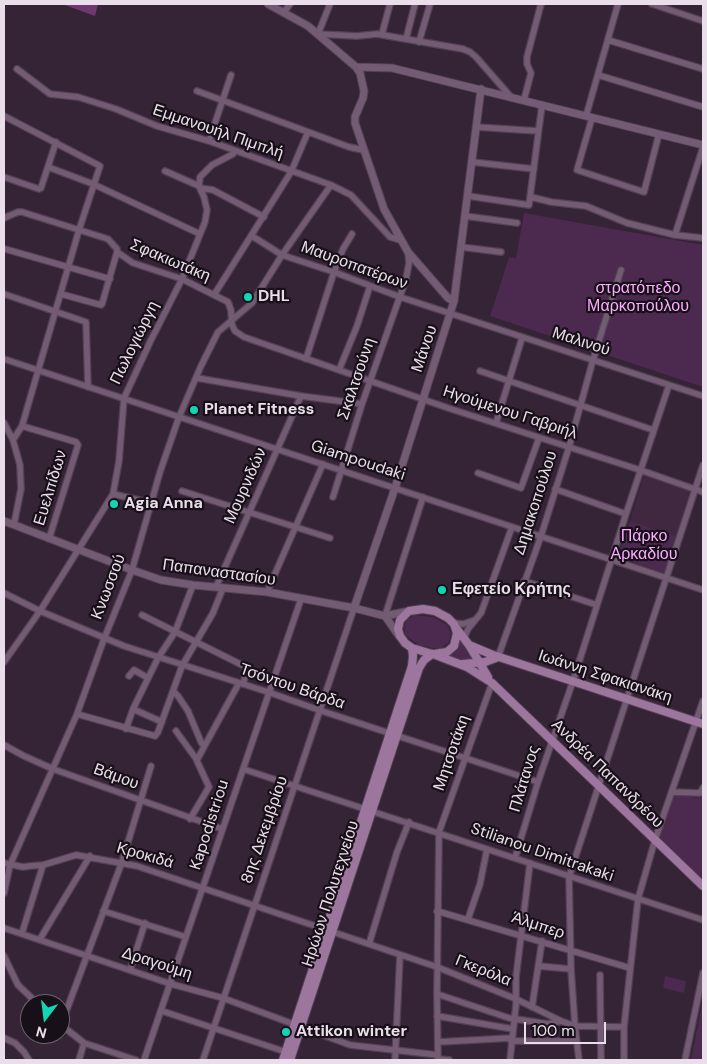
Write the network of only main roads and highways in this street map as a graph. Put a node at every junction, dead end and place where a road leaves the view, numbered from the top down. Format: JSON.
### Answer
{"nodes":[{"id":1,"x":455,"y":626,"type":"junction"},
{"id":2,"x":466,"y":641,"type":"junction"},
{"id":3,"x":412,"y":648,"type":"junction"},
{"id":4,"x":432,"y":654,"type":"junction"},
{"id":5,"x":498,"y":657,"type":"junction"},
{"id":6,"x":480,"y":663,"type":"junction"},
{"id":7,"x":461,"y":664,"type":"junction"},
{"id":8,"x":492,"y":683,"type":"junction"},
{"id":9,"x":700,"y":722,"type":"edge"},
{"id":10,"x":394,"y":735,"type":"junction"},
{"id":11,"x":703,"y":886,"type":"edge"},
{"id":12,"x":298,"y":1026,"type":"junction"},
{"id":13,"x":285,"y":1056,"type":"edge"},
{"id":14,"x":290,"y":1060,"type":"edge"}],
"edges":[{"from":1,"to":2,"type":"main road","name":"Ανδρέα Παπανδρέου"},
{"from":1,"to":3,"type":"main road"},
{"from":1,"to":4,"type":"main road"},
{"from":2,"to":5,"type":"main road","name":"Ιωάννη Σφακιανάκη"},
{"from":2,"to":6,"type":"main road","name":"Ανδρέα Παπανδρέου"},
{"from":3,"to":4,"type":"main road"},
{"from":3,"to":10,"type":"main road"},
{"from":4,"to":7,"type":"main road","name":"Ανδρέα Παπανδρέου"},
{"from":4,"to":10,"type":"main road"},
{"from":5,"to":6,"type":"main road"},
{"from":5,"to":9,"type":"main road","name":"Ιωάννη Σφακιανάκη"},
{"from":6,"to":7,"type":"main road"},
{"from":6,"to":8,"type":"main road","name":"Ανδρέα Παπανδρέου"},
{"from":7,"to":8,"type":"main road","name":"Ανδρέα Παπανδρέου"},
{"from":8,"to":11,"type":"main road","name":"Ανδρέα Παπανδρέου"},
{"from":10,"to":12,"type":"main road","name":"Ηρώων Πολυτεχνείου"},
{"from":12,"to":13,"type":"main road"},
{"from":12,"to":14,"type":"main road","name":"Ηρώων Πολυτεχνείου"}]}
